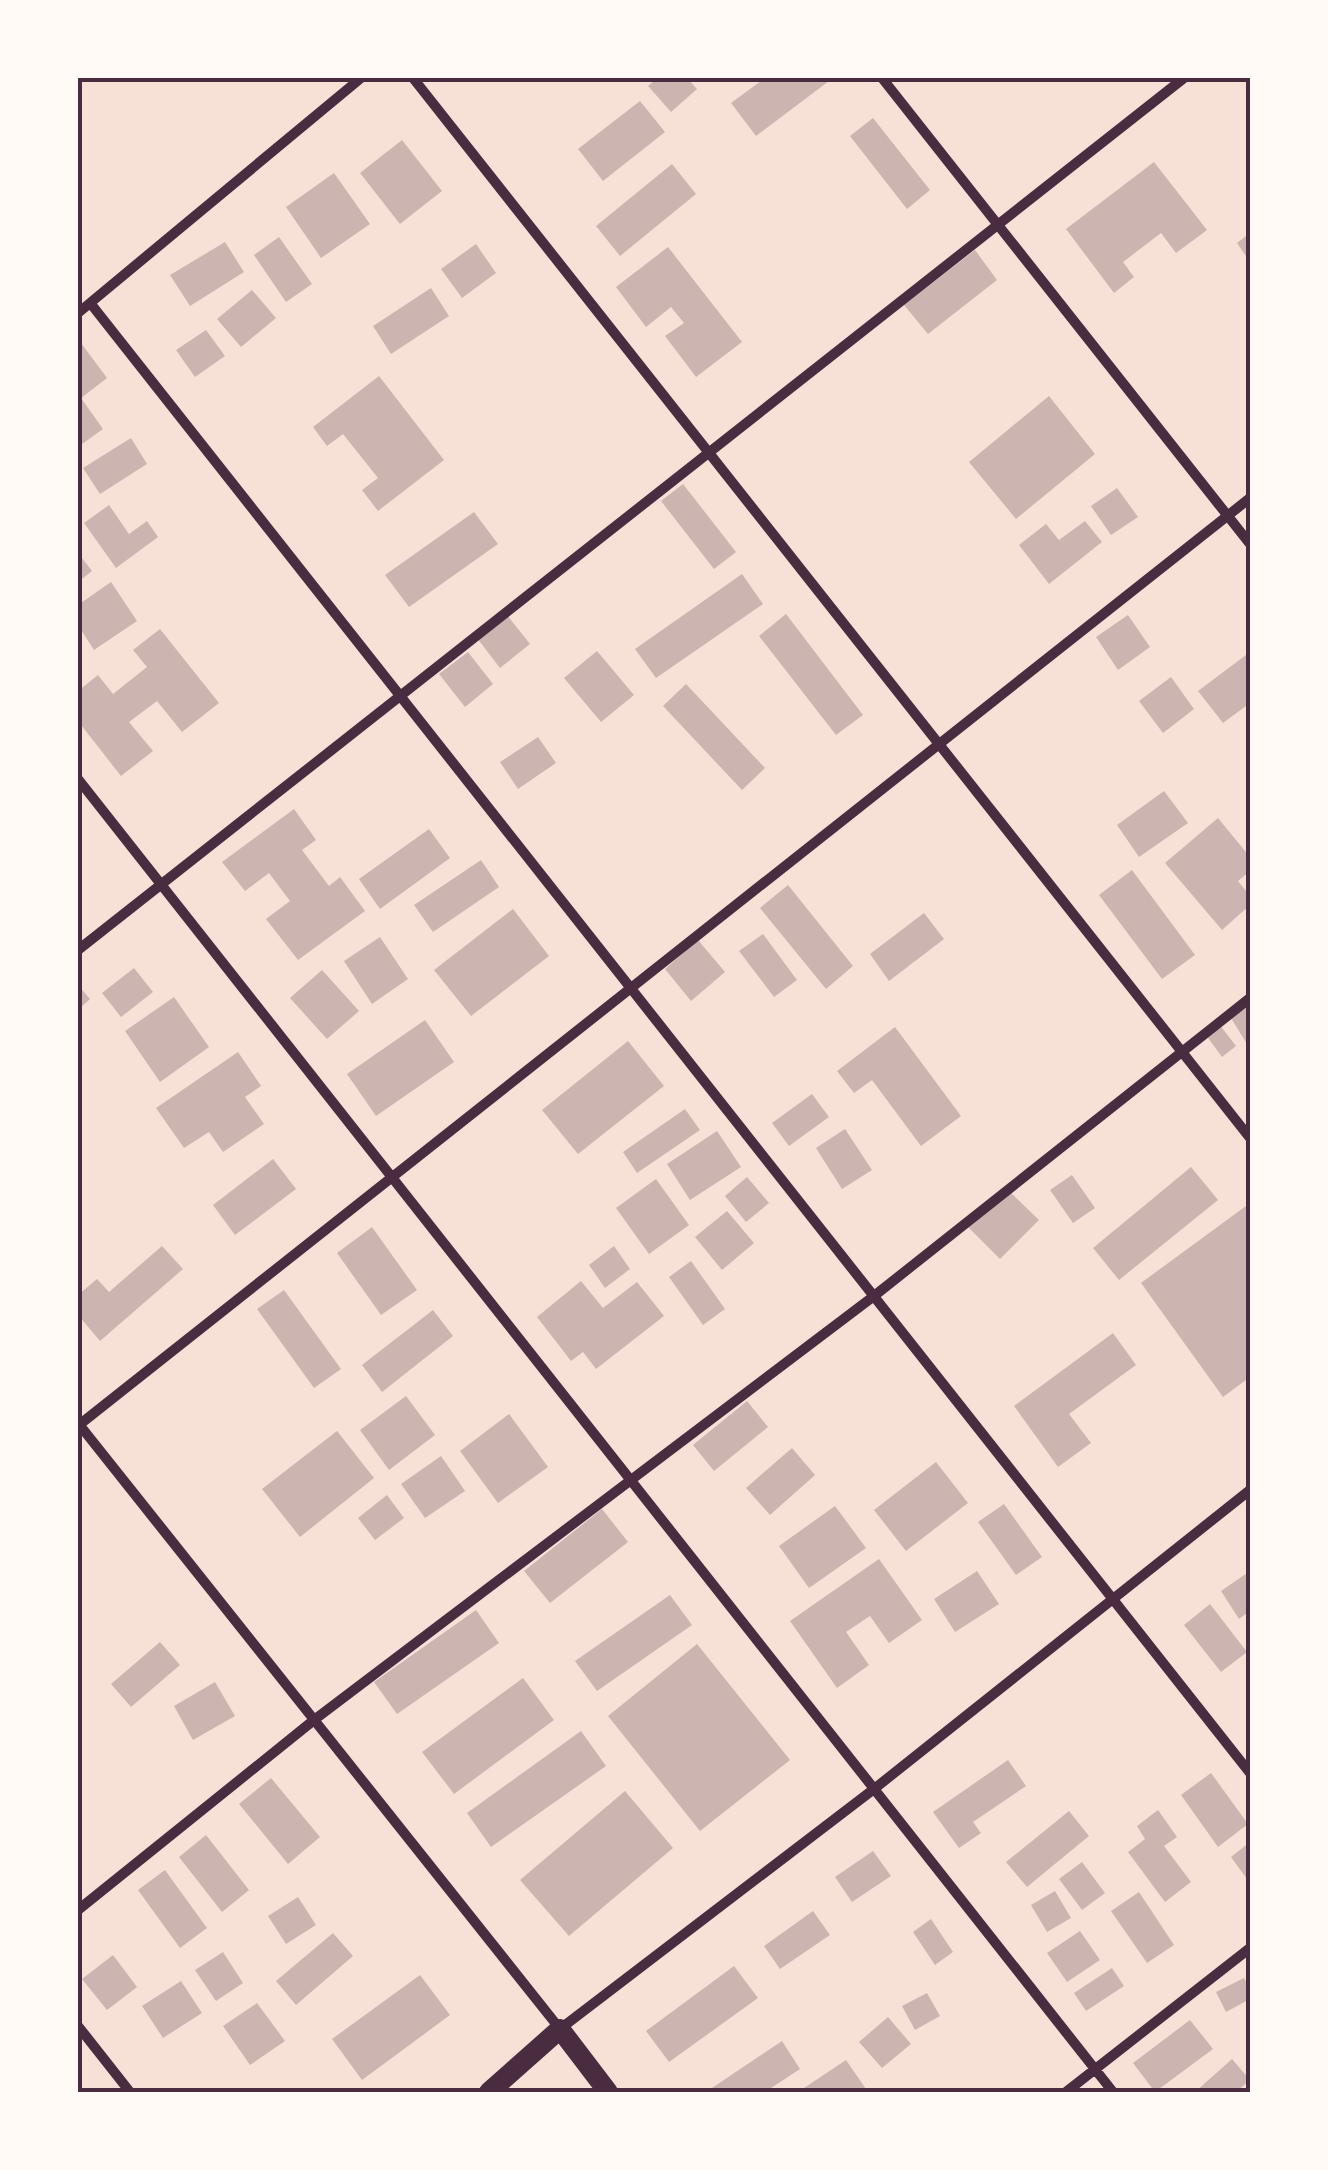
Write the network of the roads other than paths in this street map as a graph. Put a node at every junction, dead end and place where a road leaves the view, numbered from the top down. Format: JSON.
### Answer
{"nodes":[{"id":1,"x":361,"y":78,"type":"edge"},
{"id":2,"x":413,"y":78,"type":"edge"},
{"id":3,"x":882,"y":78,"type":"edge"},
{"id":4,"x":1184,"y":78,"type":"edge"},
{"id":5,"x":998,"y":225,"type":"junction"},
{"id":6,"x":91,"y":304,"type":"junction"},
{"id":7,"x":78,"y":313,"type":"edge"},
{"id":8,"x":709,"y":452,"type":"junction"},
{"id":9,"x":1250,"y":498,"type":"edge"},
{"id":10,"x":1228,"y":516,"type":"junction"},
{"id":11,"x":1250,"y":544,"type":"edge"},
{"id":12,"x":400,"y":696,"type":"junction"},
{"id":13,"x":941,"y":744,"type":"junction"},
{"id":14,"x":78,"y":780,"type":"edge"},
{"id":15,"x":161,"y":884,"type":"junction"},
{"id":16,"x":78,"y":950,"type":"edge"},
{"id":17,"x":632,"y":988,"type":"junction"},
{"id":18,"x":1250,"y":998,"type":"edge"},
{"id":19,"x":1182,"y":1052,"type":"junction"},
{"id":20,"x":1250,"y":1138,"type":"edge"},
{"id":21,"x":392,"y":1177,"type":"junction"},
{"id":22,"x":874,"y":1296,"type":"junction"},
{"id":23,"x":78,"y":1424,"type":"edge"},
{"id":24,"x":631,"y":1482,"type":"junction"},
{"id":25,"x":1250,"y":1490,"type":"edge"},
{"id":26,"x":1112,"y":1598,"type":"junction"},
{"id":27,"x":314,"y":1720,"type":"junction"},
{"id":28,"x":1250,"y":1773,"type":"edge"},
{"id":29,"x":874,"y":1789,"type":"junction"},
{"id":30,"x":78,"y":1910,"type":"edge"},
{"id":31,"x":1250,"y":1948,"type":"edge"},
{"id":32,"x":78,"y":2026,"type":"edge"},
{"id":33,"x":560,"y":2029,"type":"junction"},
{"id":34,"x":1095,"y":2070,"type":"junction"},
{"id":35,"x":130,"y":2092,"type":"edge"},
{"id":36,"x":488,"y":2092,"type":"edge"},
{"id":37,"x":608,"y":2092,"type":"edge"},
{"id":38,"x":1066,"y":2092,"type":"edge"},
{"id":39,"x":1113,"y":2092,"type":"edge"}],
"edges":[{"from":1,"to":6,"type":"street"},
{"from":2,"to":8,"type":"street"},
{"from":3,"to":5,"type":"street"},
{"from":4,"to":5,"type":"street"},
{"from":5,"to":8,"type":"street"},
{"from":5,"to":10,"type":"street"},
{"from":6,"to":7,"type":"street"},
{"from":6,"to":12,"type":"street"},
{"from":8,"to":12,"type":"street"},
{"from":8,"to":13,"type":"street"},
{"from":9,"to":10,"type":"street"},
{"from":10,"to":11,"type":"street"},
{"from":10,"to":13,"type":"street"},
{"from":12,"to":15,"type":"street"},
{"from":12,"to":17,"type":"street"},
{"from":13,"to":17,"type":"street"},
{"from":13,"to":19,"type":"street"},
{"from":14,"to":15,"type":"street"},
{"from":15,"to":16,"type":"street"},
{"from":15,"to":21,"type":"street"},
{"from":17,"to":21,"type":"street"},
{"from":17,"to":22,"type":"street"},
{"from":18,"to":19,"type":"street"},
{"from":19,"to":20,"type":"street"},
{"from":19,"to":22,"type":"street"},
{"from":21,"to":23,"type":"street"},
{"from":21,"to":24,"type":"street"},
{"from":22,"to":24,"type":"street"},
{"from":22,"to":26,"type":"street"},
{"from":23,"to":27,"type":"street"},
{"from":24,"to":27,"type":"street"},
{"from":24,"to":29,"type":"street"},
{"from":25,"to":26,"type":"street"},
{"from":26,"to":28,"type":"street"},
{"from":26,"to":29,"type":"street"},
{"from":27,"to":30,"type":"street"},
{"from":27,"to":33,"type":"street"},
{"from":29,"to":33,"type":"street"},
{"from":29,"to":34,"type":"street"},
{"from":31,"to":34,"type":"street"},
{"from":32,"to":35,"type":"street"},
{"from":33,"to":36,"type":"main road"},
{"from":33,"to":37,"type":"main road"},
{"from":34,"to":38,"type":"street"},
{"from":34,"to":39,"type":"street"}]}
